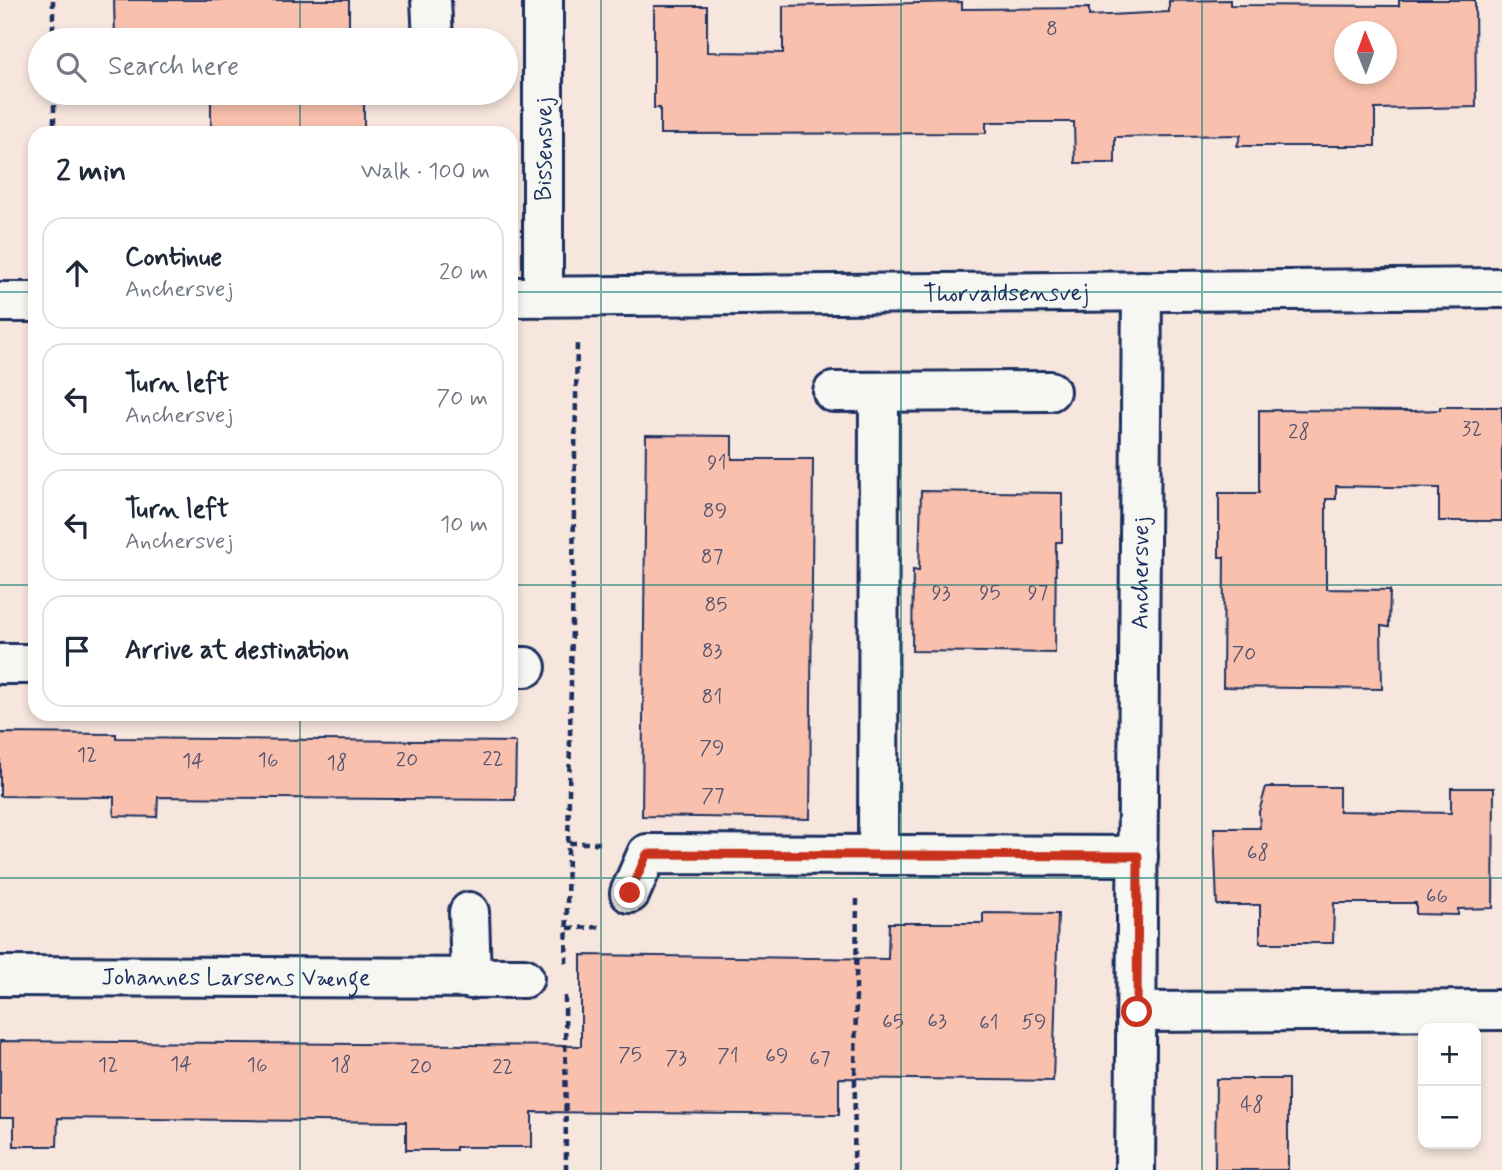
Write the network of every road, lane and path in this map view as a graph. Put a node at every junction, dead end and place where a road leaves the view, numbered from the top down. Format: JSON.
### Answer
{"nodes":[{"id":1,"x":53,"y":0,"type":"edge"},
{"id":2,"x":431,"y":0,"type":"edge"},
{"id":3,"x":543,"y":0,"type":"edge"},
{"id":4,"x":53,"y":28,"type":"edge"},
{"id":5,"x":432,"y":28,"type":"edge"},
{"id":6,"x":54,"y":105,"type":"edge"},
{"id":7,"x":54,"y":126,"type":"edge"},
{"id":8,"x":1502,"y":288,"type":"edge"},
{"id":9,"x":1142,"y":291,"type":"junction"},
{"id":10,"x":544,"y":297,"type":"edge"},
{"id":11,"x":0,"y":302,"type":"edge"},
{"id":12,"x":28,"y":302,"type":"edge"},
{"id":13,"x":1050,"y":391,"type":"dead end"},
{"id":14,"x":833,"y":393,"type":"dead end"},
{"id":15,"x":879,"y":393,"type":"junction"},
{"id":16,"x":0,"y":664,"type":"edge"},
{"id":17,"x":28,"y":664,"type":"edge"},
{"id":18,"x":868,"y":854,"type":"junction"},
{"id":19,"x":1138,"y":856,"type":"junction"},
{"id":20,"x":630,"y":893,"type":"dead end"},
{"id":21,"x":469,"y":912,"type":"dead end"},
{"id":22,"x":565,"y":968,"type":"dead end"},
{"id":23,"x":0,"y":976,"type":"edge"},
{"id":24,"x":471,"y":978,"type":"junction"},
{"id":25,"x":524,"y":978,"type":"dead end"},
{"id":26,"x":565,"y":994,"type":"dead end"},
{"id":27,"x":1502,"y":1010,"type":"edge"},
{"id":28,"x":1137,"y":1012,"type":"junction"},
{"id":29,"x":565,"y":1170,"type":"edge"},
{"id":30,"x":853,"y":1170,"type":"edge"},
{"id":31,"x":1135,"y":1170,"type":"edge"}],
"edges":[{"from":1,"to":4,"type":"path"},
{"from":2,"to":5,"type":"street"},
{"from":3,"to":10,"type":"street","name":"Bissensvej"},
{"from":6,"to":7,"type":"path"},
{"from":8,"to":9,"type":"street","name":"Thorvaldsensvej"},
{"from":9,"to":10,"type":"street","name":"Thorvaldsensvej"},
{"from":9,"to":19,"type":"street","name":"Anchersvej"},
{"from":10,"to":22,"type":"path"},
{"from":11,"to":12,"type":"street"},
{"from":13,"to":15,"type":"street"},
{"from":14,"to":15,"type":"street"},
{"from":15,"to":18,"type":"street"},
{"from":16,"to":17,"type":"street"},
{"from":18,"to":19,"type":"street"},
{"from":18,"to":20,"type":"street"},
{"from":18,"to":30,"type":"path"},
{"from":19,"to":28,"type":"street","name":"Anchersvej"},
{"from":21,"to":24,"type":"street"},
{"from":23,"to":24,"type":"street","name":"Johannes Larsens Vænge"},
{"from":24,"to":25,"type":"street","name":"Johannes Larsens Vænge"},
{"from":26,"to":29,"type":"path"},
{"from":27,"to":28,"type":"street"},
{"from":28,"to":31,"type":"street","name":"Anchersvej"}]}
